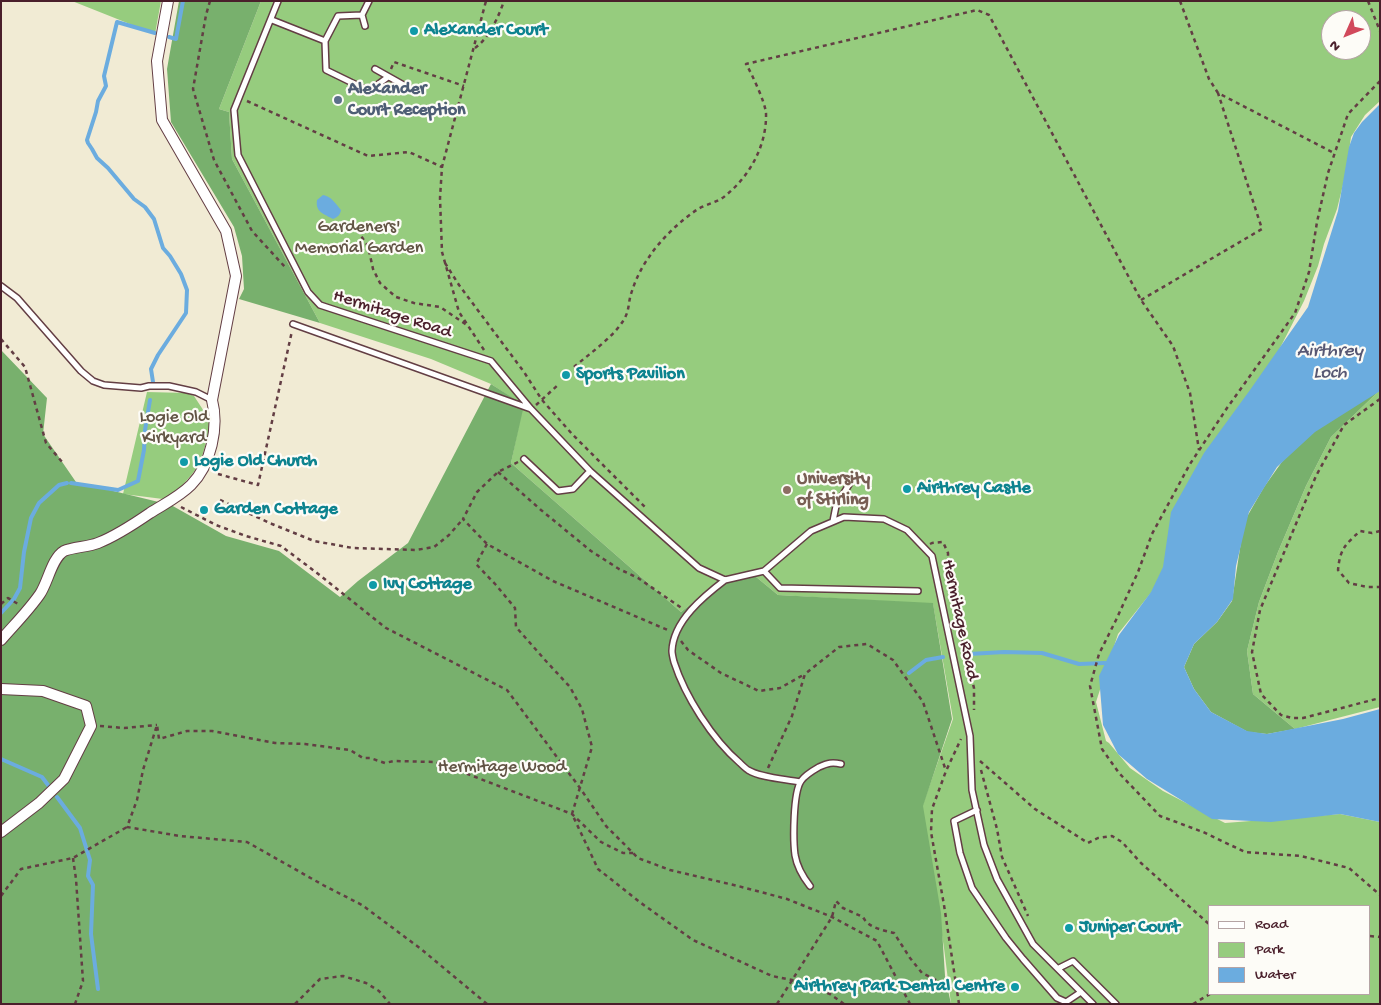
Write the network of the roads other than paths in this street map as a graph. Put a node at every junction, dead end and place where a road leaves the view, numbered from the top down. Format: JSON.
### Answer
{"nodes":[{"id":1,"x":168,"y":1,"type":"edge"},
{"id":2,"x":278,"y":1,"type":"edge"},
{"id":3,"x":369,"y":1,"type":"edge"},
{"id":4,"x":362,"y":15,"type":"junction"},
{"id":5,"x":272,"y":20,"type":"junction"},
{"id":6,"x":365,"y":26,"type":"dead end"},
{"id":7,"x":325,"y":41,"type":"junction"},
{"id":8,"x":375,"y":70,"type":"dead end"},
{"id":9,"x":388,"y":76,"type":"junction"},
{"id":10,"x":416,"y":92,"type":"dead end"},
{"id":11,"x":1,"y":286,"type":"edge"},
{"id":12,"x":294,"y":324,"type":"road end"},
{"id":13,"x":212,"y":400,"type":"junction"},
{"id":14,"x":531,"y":409,"type":"junction"},
{"id":15,"x":524,"y":459,"type":"road end"},
{"id":16,"x":590,"y":471,"type":"junction"},
{"id":17,"x":853,"y":478,"type":"dead end"},
{"id":18,"x":833,"y":521,"type":"junction"},
{"id":19,"x":764,"y":571,"type":"junction"},
{"id":20,"x":725,"y":580,"type":"junction"},
{"id":21,"x":918,"y":591,"type":"dead end"},
{"id":22,"x":1,"y":640,"type":"edge"},
{"id":23,"x":1,"y":689,"type":"edge"},
{"id":24,"x":841,"y":764,"type":"dead end"},
{"id":25,"x":800,"y":782,"type":"junction"},
{"id":26,"x":977,"y":810,"type":"junction"},
{"id":27,"x":1,"y":832,"type":"edge"},
{"id":28,"x":810,"y":886,"type":"dead end"},
{"id":29,"x":1059,"y":968,"type":"junction"},
{"id":30,"x":1081,"y":992,"type":"junction"},
{"id":31,"x":1093,"y":1004,"type":"edge"},
{"id":32,"x":1116,"y":1004,"type":"edge"}],
"edges":[{"from":1,"to":13,"type":"street"},
{"from":2,"to":5,"type":"lane","name":"Hermitage Road"},
{"from":3,"to":4,"type":"lane"},
{"from":4,"to":6,"type":"lane"},
{"from":4,"to":7,"type":"lane"},
{"from":5,"to":7,"type":"lane"},
{"from":5,"to":14,"type":"lane","name":"Hermitage Road"},
{"from":7,"to":9,"type":"lane"},
{"from":8,"to":9,"type":"lane"},
{"from":9,"to":10,"type":"lane"},
{"from":11,"to":13,"type":"lane"},
{"from":12,"to":14,"type":"lane"},
{"from":13,"to":22,"type":"street"},
{"from":14,"to":16,"type":"lane"},
{"from":15,"to":16,"type":"lane"},
{"from":16,"to":20,"type":"lane"},
{"from":17,"to":18,"type":"lane"},
{"from":18,"to":19,"type":"lane","name":"Hermitage Road"},
{"from":18,"to":26,"type":"lane","name":"Hermitage Road"},
{"from":19,"to":20,"type":"lane","name":"Hermitage Road"},
{"from":19,"to":21,"type":"lane"},
{"from":20,"to":25,"type":"lane"},
{"from":23,"to":27,"type":"street"},
{"from":24,"to":25,"type":"lane"},
{"from":25,"to":28,"type":"lane"},
{"from":26,"to":29,"type":"lane","name":"Hermitage Road"},
{"from":26,"to":30,"type":"lane"},
{"from":29,"to":30,"type":"lane","name":"Hermitage Road"},
{"from":29,"to":32,"type":"lane"},
{"from":30,"to":31,"type":"lane","name":"Hermitage Road"}]}
